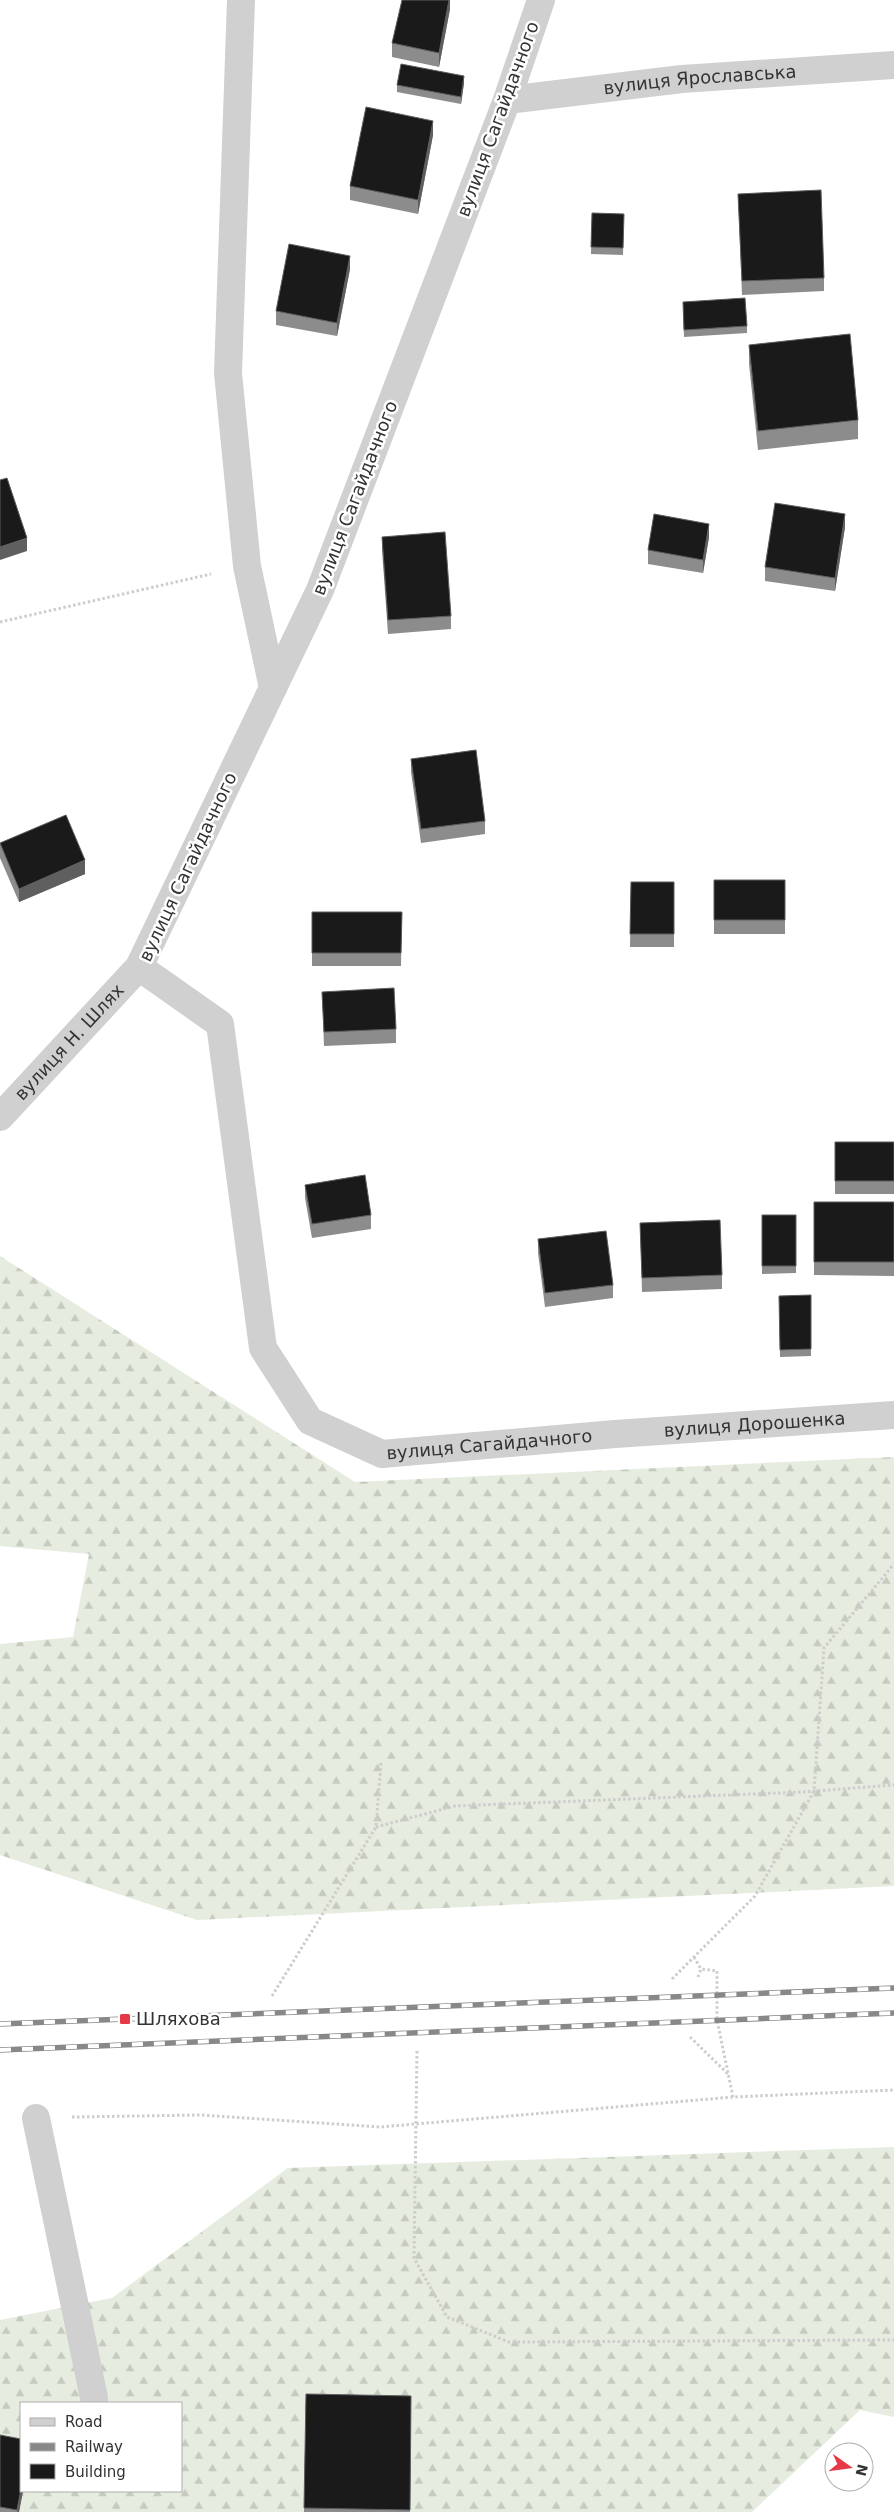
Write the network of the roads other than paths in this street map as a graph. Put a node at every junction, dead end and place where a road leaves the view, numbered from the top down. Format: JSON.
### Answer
{"nodes":[{"id":1,"x":241,"y":0,"type":"edge"},
{"id":2,"x":541,"y":0,"type":"edge"},
{"id":3,"x":894,"y":65,"type":"edge"},
{"id":4,"x":507,"y":100,"type":"junction"},
{"id":5,"x":273,"y":688,"type":"junction"},
{"id":6,"x":139,"y":967,"type":"junction"},
{"id":7,"x":0,"y":1117,"type":"edge"},
{"id":8,"x":894,"y":1415,"type":"edge"},
{"id":9,"x":615,"y":1434,"type":"joint"},
{"id":10,"x":36,"y":2118,"type":"road end"},
{"id":11,"x":94,"y":2398,"type":"dead end"}],
"edges":[{"from":1,"to":5,"type":"street"},
{"from":2,"to":4,"type":"street","name":"вулиця Сагайдачного"},
{"from":3,"to":4,"type":"street","name":"вулиця Ярославська"},
{"from":4,"to":5,"type":"street","name":"вулиця Сагайдачного"},
{"from":5,"to":6,"type":"street","name":"вулиця Сагайдачного"},
{"from":6,"to":7,"type":"street","name":"вулиця Н. Шлях"},
{"from":6,"to":9,"type":"street","name":"вулиця Сагайдачного"},
{"from":8,"to":9,"type":"street","name":"вулиця Дорошенка"},
{"from":10,"to":11,"type":"street"}]}
